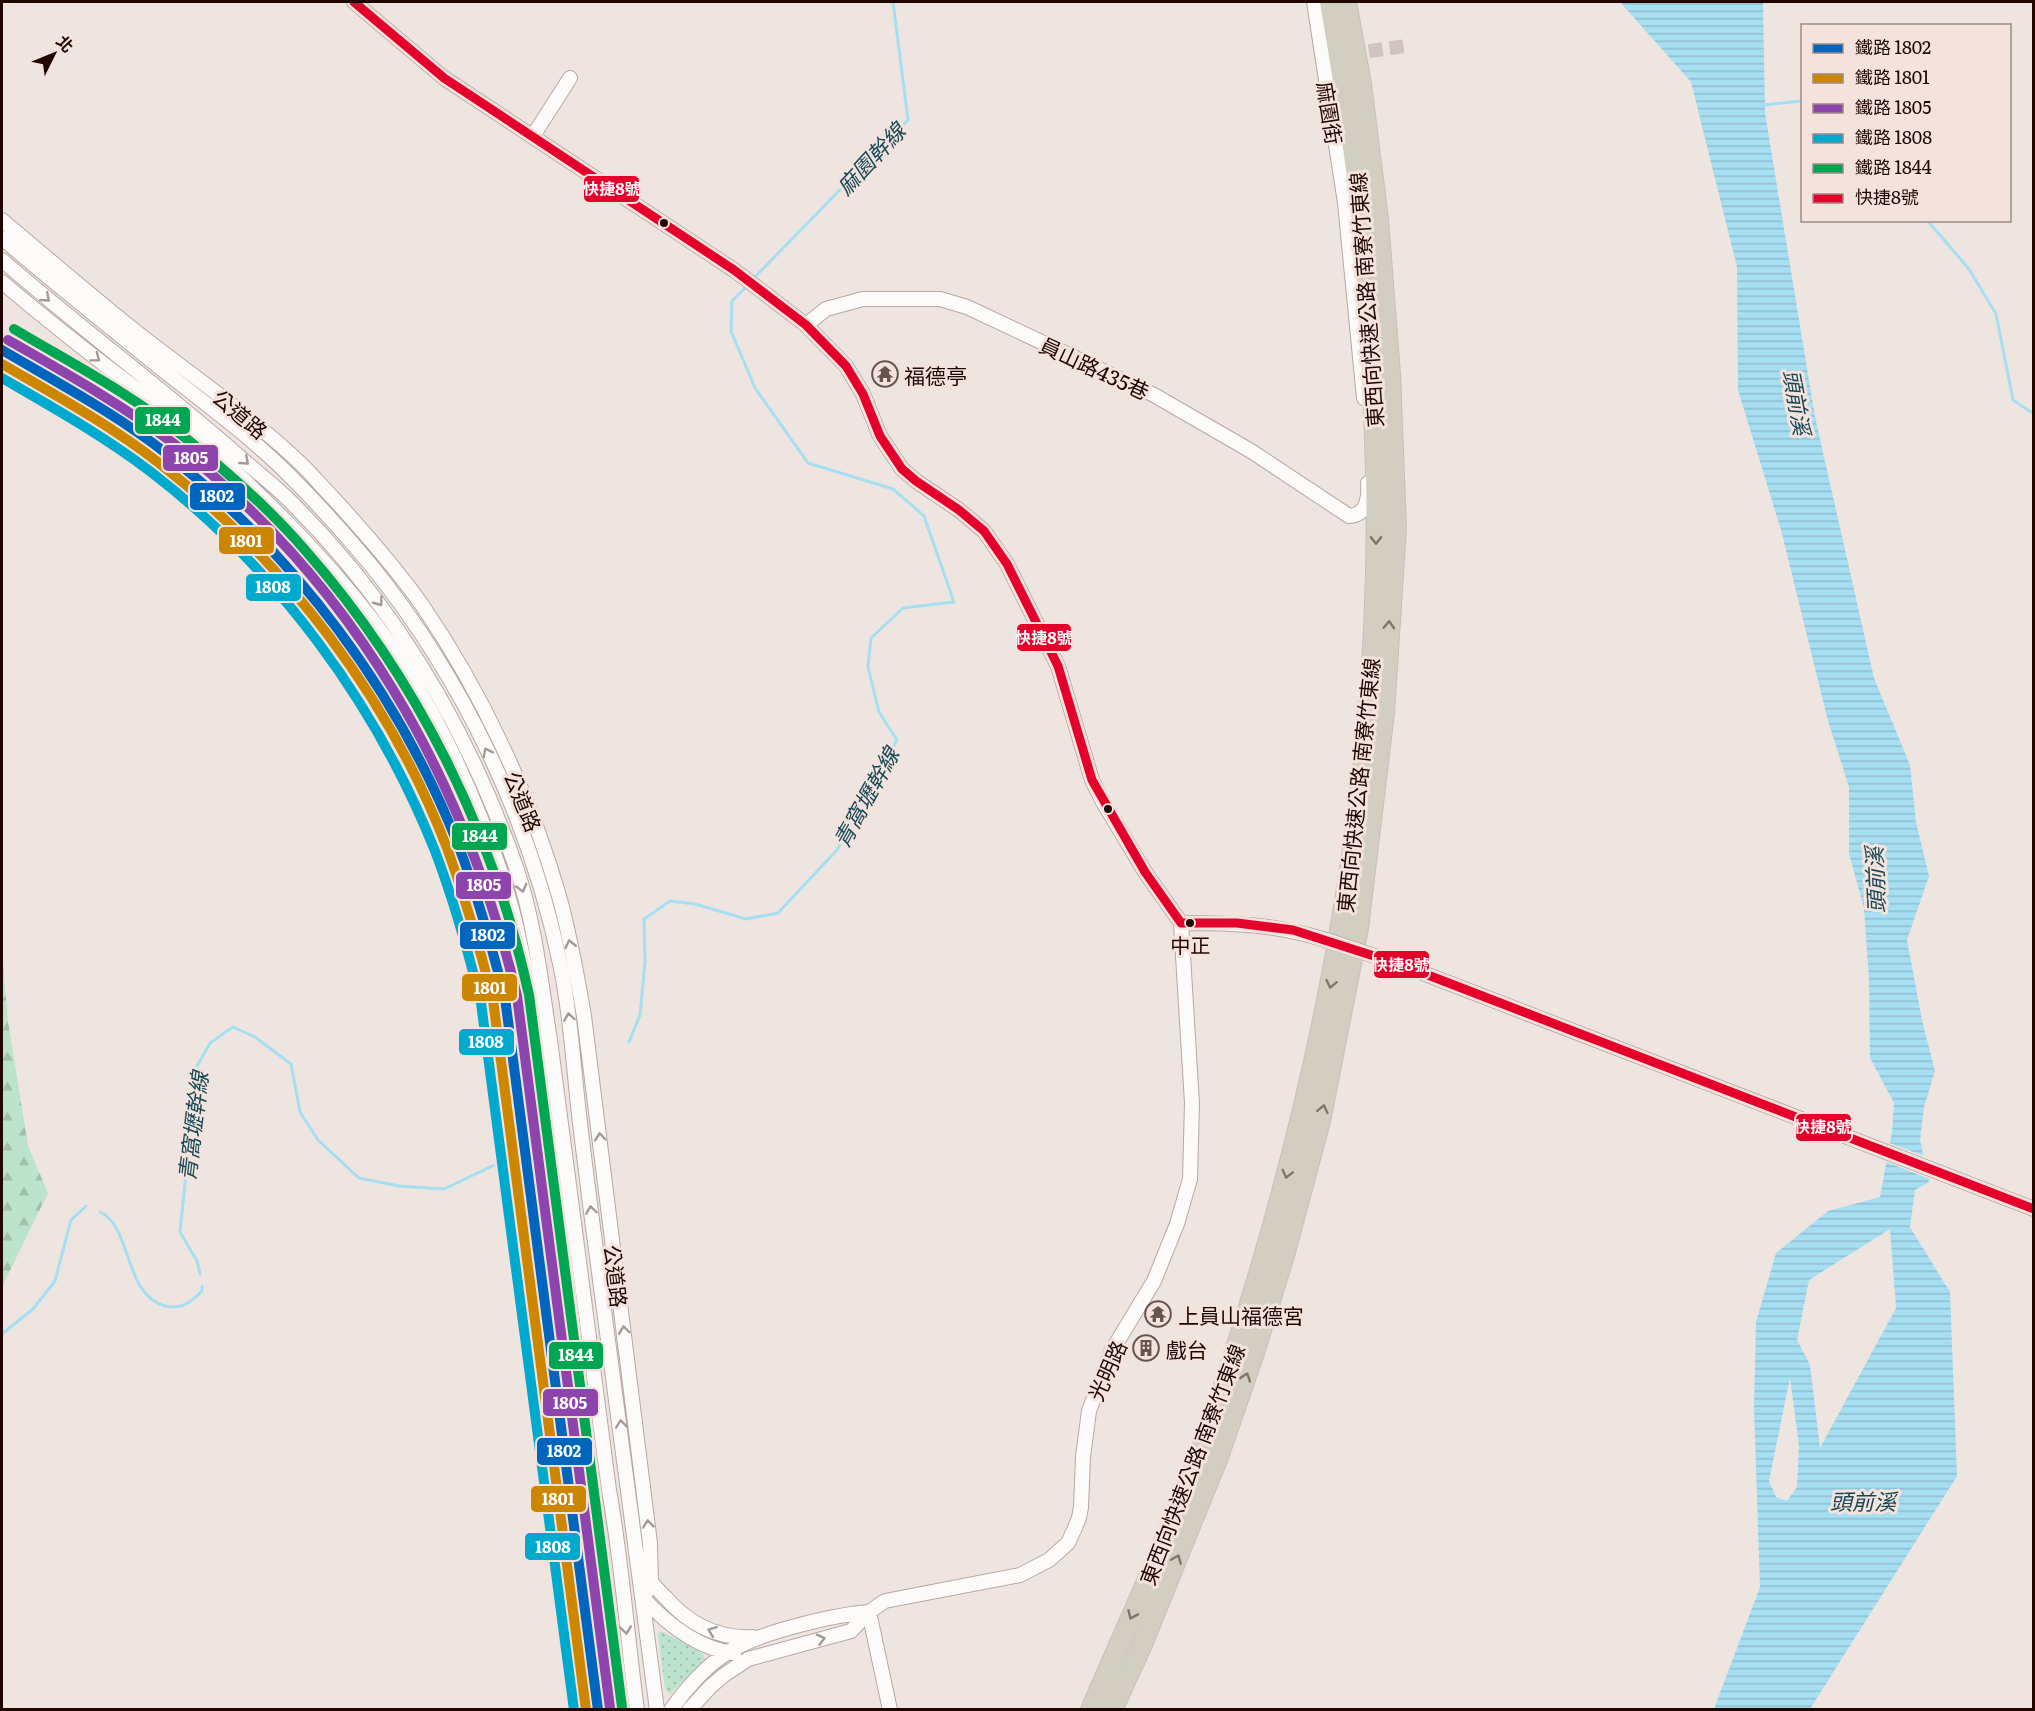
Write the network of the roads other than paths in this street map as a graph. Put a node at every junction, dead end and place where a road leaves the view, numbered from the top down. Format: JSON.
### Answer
{"nodes":[{"id":1,"x":354,"y":2,"type":"edge"},
{"id":2,"x":1314,"y":2,"type":"edge"},
{"id":3,"x":1330,"y":2,"type":"edge"},
{"id":4,"x":1346,"y":2,"type":"edge"},
{"id":5,"x":570,"y":78,"type":"dead end"},
{"id":6,"x":533,"y":136,"type":"junction"},
{"id":7,"x":2,"y":220,"type":"edge"},
{"id":8,"x":2,"y":238,"type":"edge"},
{"id":9,"x":2,"y":260,"type":"edge"},
{"id":10,"x":2,"y":282,"type":"edge"},
{"id":11,"x":806,"y":325,"type":"junction"},
{"id":12,"x":1363,"y":511,"type":"joint"},
{"id":13,"x":546,"y":854,"type":"junction"},
{"id":14,"x":531,"y":858,"type":"junction"},
{"id":15,"x":1181,"y":923,"type":"junction"},
{"id":16,"x":2034,"y":1209,"type":"edge"},
{"id":17,"x":639,"y":1447,"type":"junction"},
{"id":18,"x":624,"y":1449,"type":"junction"},
{"id":19,"x":635,"y":1545,"type":"junction"},
{"id":20,"x":602,"y":1549,"type":"junction"},
{"id":21,"x":620,"y":1572,"type":"junction"},
{"id":22,"x":651,"y":1582,"type":"junction"},
{"id":23,"x":643,"y":1599,"type":"junction"},
{"id":24,"x":869,"y":1612,"type":"junction"},
{"id":25,"x":770,"y":1635,"type":"junction"},
{"id":26,"x":728,"y":1652,"type":"junction"},
{"id":27,"x":765,"y":1653,"type":"junction"},
{"id":28,"x":889,"y":1706,"type":"edge"},
{"id":29,"x":621,"y":1710,"type":"edge"},
{"id":30,"x":637,"y":1710,"type":"edge"},
{"id":31,"x":657,"y":1710,"type":"edge"},
{"id":32,"x":671,"y":1710,"type":"edge"},
{"id":33,"x":689,"y":1710,"type":"edge"},
{"id":34,"x":1091,"y":1710,"type":"edge"},
{"id":35,"x":1112,"y":1710,"type":"edge"}],
"edges":[{"from":1,"to":6,"type":"street"},
{"from":2,"to":12,"type":"street","name":"麻園街"},
{"from":3,"to":34,"type":"highway","name":"東西向快速公路 南寮竹東線","one_way":true},
{"from":35,"to":4,"type":"highway","name":"東西向快速公路 南寮竹東線","one_way":true},
{"from":5,"to":6,"type":"street"},
{"from":6,"to":11,"type":"street"},
{"from":7,"to":13,"type":"street","name":"公道路"},
{"from":14,"to":8,"type":"street","name":"公道路","one_way":true},
{"from":9,"to":21,"type":"street","name":"公道路","one_way":true},
{"from":10,"to":20,"type":"street","one_way":true},
{"from":11,"to":12,"type":"street","name":"員山路435巷"},
{"from":11,"to":15,"type":"street"},
{"from":13,"to":14,"type":"street"},
{"from":17,"to":13,"type":"street","name":"公道路","one_way":true},
{"from":18,"to":14,"type":"street","name":"公道路","one_way":true},
{"from":15,"to":16,"type":"street","bridge":true},
{"from":15,"to":24,"type":"street","name":"光明路"},
{"from":17,"to":18,"type":"street"},
{"from":22,"to":17,"type":"street","name":"公道路","one_way":true},
{"from":18,"to":19,"type":"street","name":"公道路"},
{"from":19,"to":22,"type":"street","name":"公道路"},
{"from":19,"to":23,"type":"street","name":"公道路"},
{"from":20,"to":21,"type":"street"},
{"from":20,"to":29,"type":"street"},
{"from":21,"to":23,"type":"street"},
{"from":21,"to":30,"type":"street","name":"公道路","one_way":true},
{"from":22,"to":23,"type":"street","name":"公道路"},
{"from":25,"to":22,"type":"street","name":"公道路","one_way":true},
{"from":23,"to":26,"type":"street"},
{"from":23,"to":31,"type":"street","name":"公道路"},
{"from":24,"to":25,"type":"street","name":"光明路"},
{"from":27,"to":24,"type":"street","name":"光明路","one_way":true},
{"from":24,"to":28,"type":"street"},
{"from":25,"to":26,"type":"street","name":"光明路"},
{"from":26,"to":27,"type":"street"},
{"from":26,"to":32,"type":"street","name":"光明路"},
{"from":27,"to":33,"type":"street","name":"光明路"}]}
